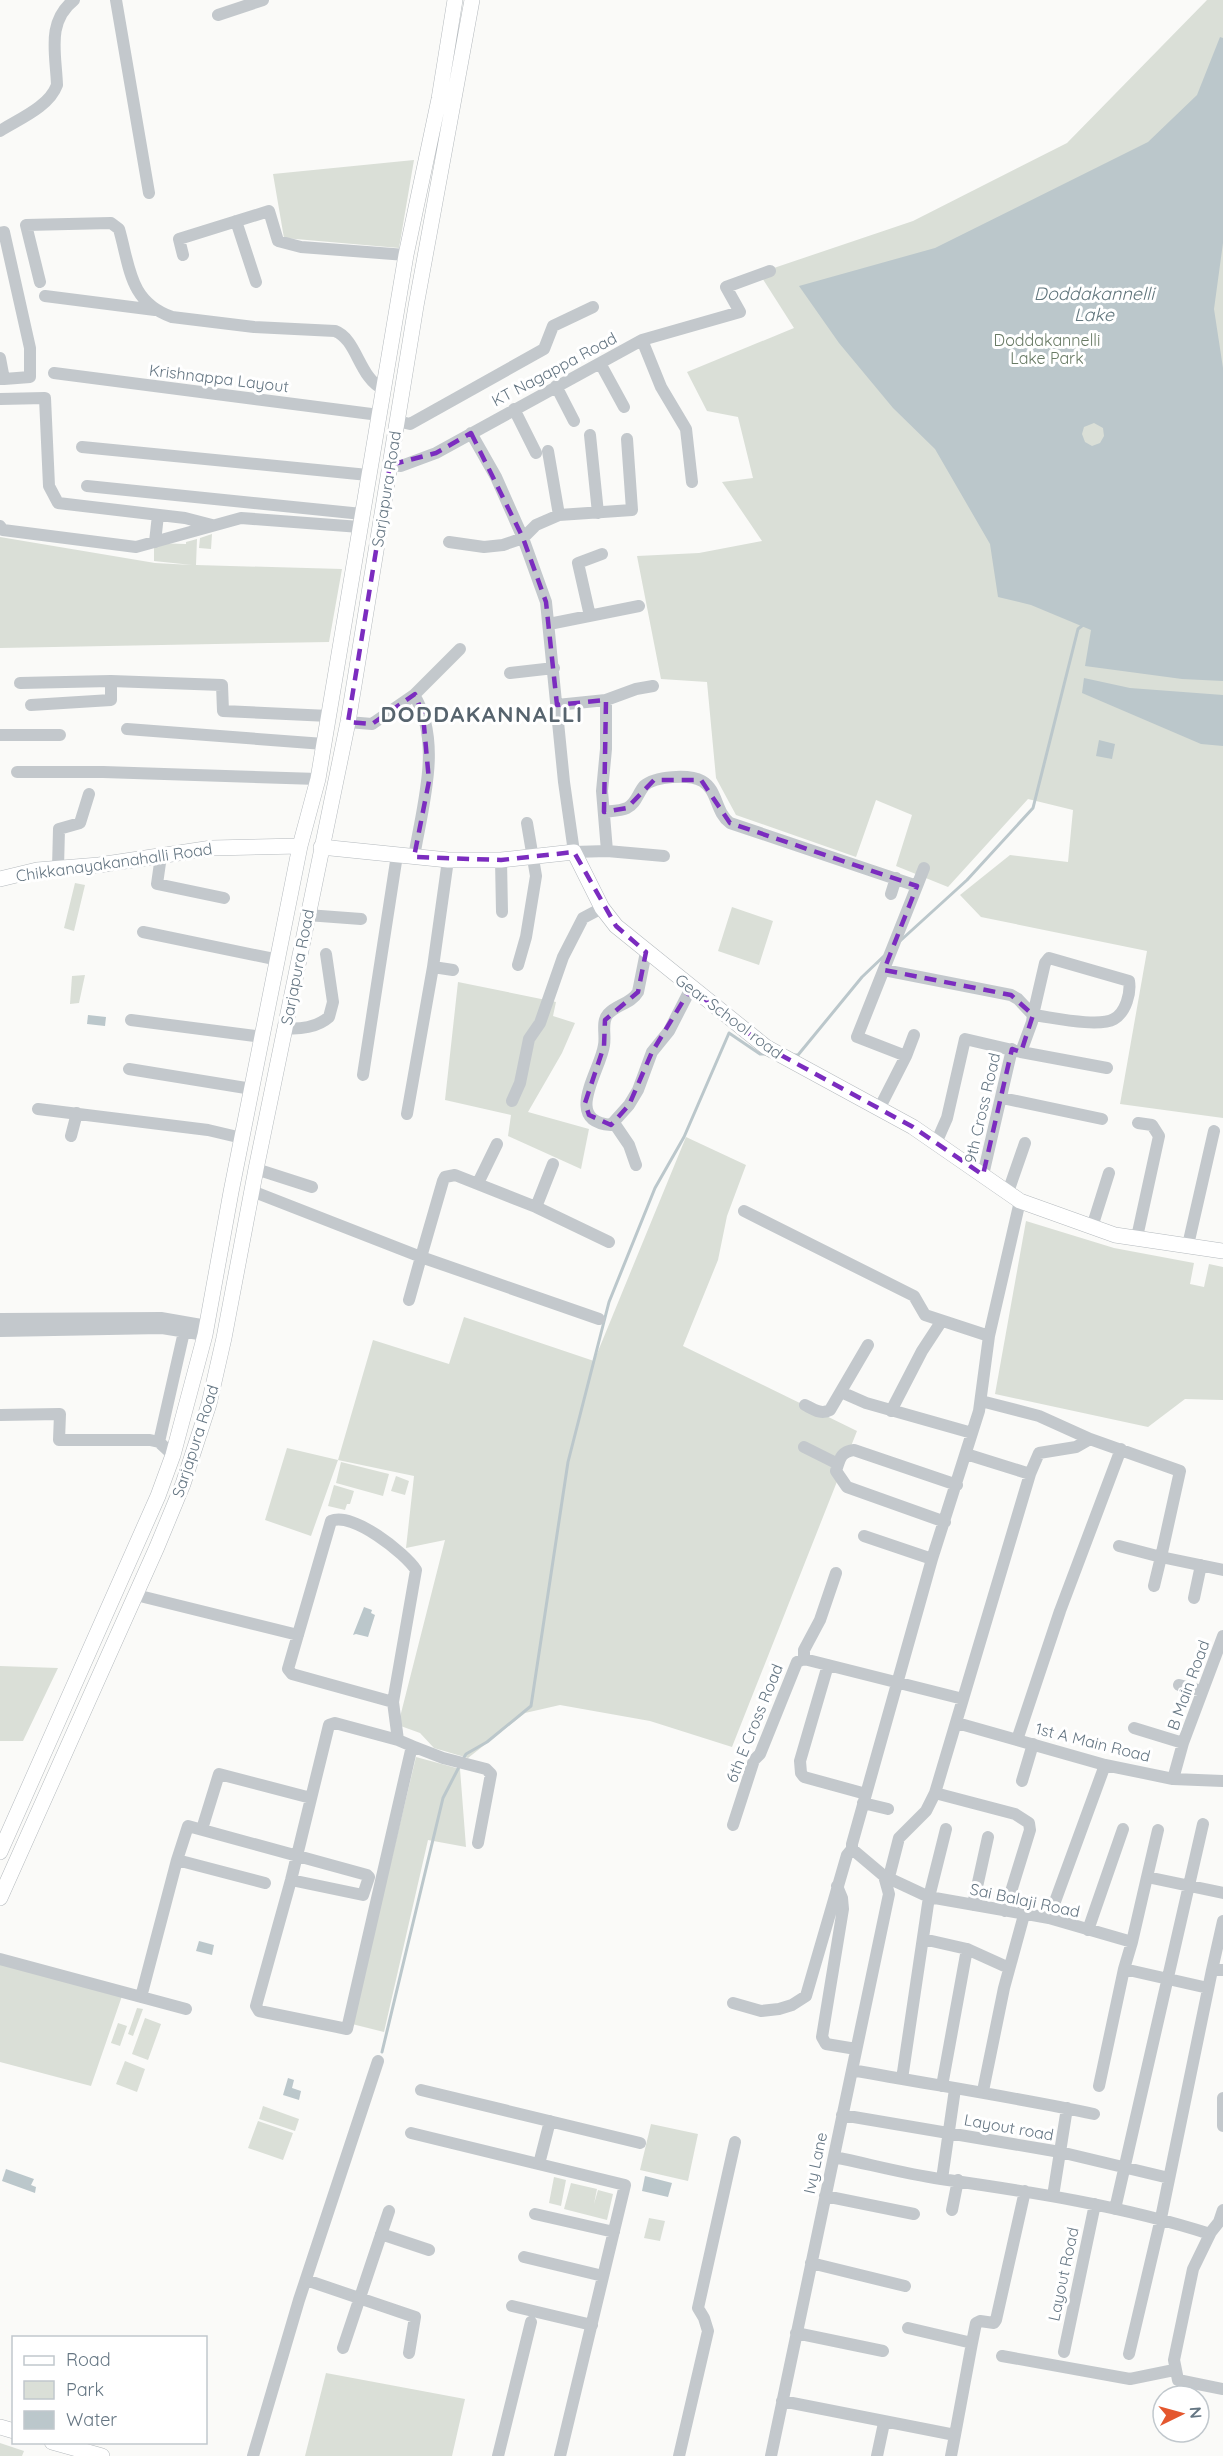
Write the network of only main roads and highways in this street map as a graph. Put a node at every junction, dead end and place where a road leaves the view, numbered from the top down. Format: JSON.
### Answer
{"nodes":[{"id":1,"x":456,"y":0,"type":"edge"},
{"id":2,"x":472,"y":0,"type":"edge"},
{"id":3,"x":439,"y":138,"type":"junction"},
{"id":4,"x":300,"y":846,"type":"junction"},
{"id":5,"x":321,"y":847,"type":"junction"},
{"id":6,"x":0,"y":879,"type":"edge"},
{"id":7,"x":1223,"y":1251,"type":"edge"},
{"id":8,"x":0,"y":1852,"type":"edge"},
{"id":9,"x":0,"y":1898,"type":"edge"},
{"id":10,"x":59,"y":2444,"type":"edge"},
{"id":11,"x":102,"y":2456,"type":"edge"}],
"edges":[{"from":1,"to":3,"type":"main road","name":"Sarjapura Road"},
{"from":2,"to":3,"type":"main road","name":"Sarjapura Road"},
{"from":3,"to":4,"type":"main road","name":"Sarjapura Road"},
{"from":3,"to":5,"type":"main road","name":"Sarjapura Road"},
{"from":4,"to":6,"type":"main road","name":"Chikkanayakanahalli Road"},
{"from":4,"to":8,"type":"main road","name":"Sarjapura Road"},
{"from":5,"to":7,"type":"main road","name":"Gear School road"},
{"from":5,"to":9,"type":"main road","name":"Sarjapura Road"},
{"from":10,"to":11,"type":"main road"}]}
